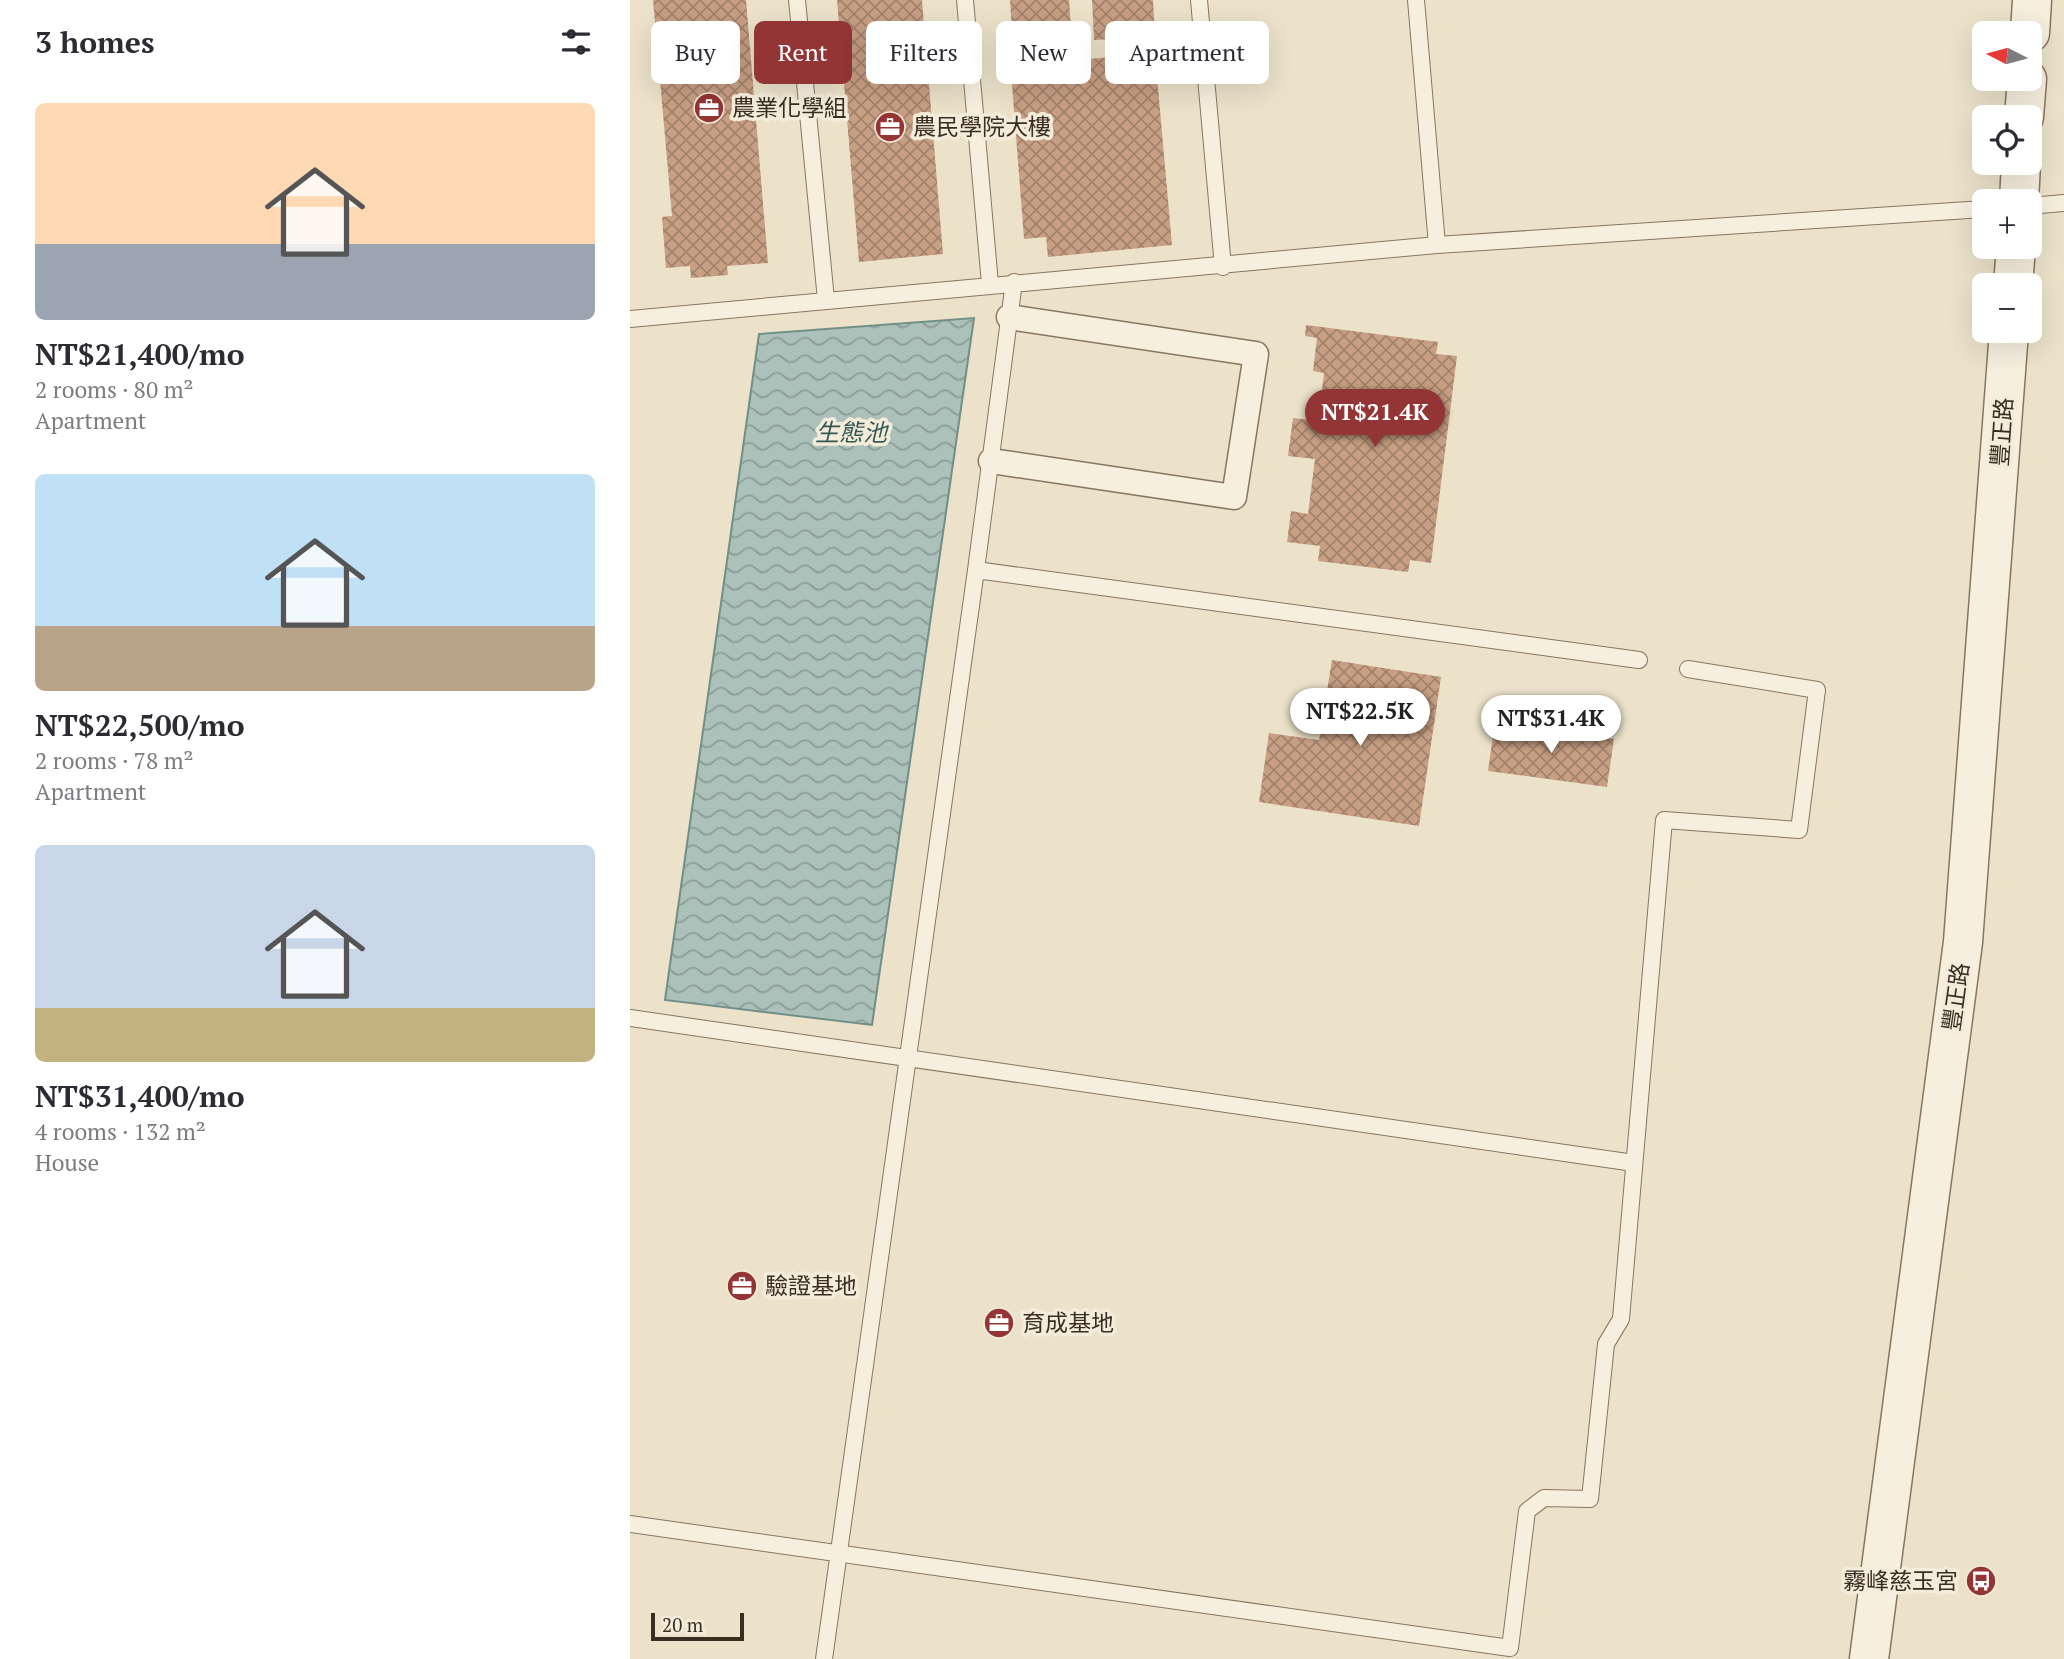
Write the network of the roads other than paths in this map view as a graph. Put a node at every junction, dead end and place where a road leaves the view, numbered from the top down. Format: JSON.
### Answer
{"nodes":[{"id":1,"x":797,"y":0,"type":"edge"},
{"id":2,"x":965,"y":0,"type":"edge"},
{"id":3,"x":1199,"y":0,"type":"edge"},
{"id":4,"x":1416,"y":0,"type":"edge"},
{"id":5,"x":2032,"y":0,"type":"edge"},
{"id":6,"x":2031,"y":21,"type":"edge"},
{"id":7,"x":2064,"y":203,"type":"edge"},
{"id":8,"x":2042,"y":205,"type":"edge"},
{"id":9,"x":1972,"y":210,"type":"edge"},
{"id":10,"x":1437,"y":245,"type":"junction"},
{"id":11,"x":1223,"y":267,"type":"junction"},
{"id":12,"x":1014,"y":282,"type":"junction"},
{"id":13,"x":990,"y":284,"type":"junction"},
{"id":14,"x":826,"y":300,"type":"junction"},
{"id":15,"x":1009,"y":317,"type":"junction"},
{"id":16,"x":630,"y":319,"type":"edge"},
{"id":17,"x":2008,"y":343,"type":"edge"},
{"id":18,"x":990,"y":461,"type":"junction"},
{"id":19,"x":976,"y":570,"type":"junction"},
{"id":20,"x":1639,"y":660,"type":"dead end"},
{"id":21,"x":1688,"y":669,"type":"dead end"},
{"id":22,"x":630,"y":1018,"type":"edge"},
{"id":23,"x":908,"y":1057,"type":"junction"},
{"id":24,"x":1634,"y":1163,"type":"junction"},
{"id":25,"x":630,"y":1524,"type":"edge"},
{"id":26,"x":839,"y":1554,"type":"junction"},
{"id":27,"x":824,"y":1659,"type":"edge"},
{"id":28,"x":1869,"y":1659,"type":"edge"}],
"edges":[{"from":1,"to":14,"type":"lane"},
{"from":2,"to":13,"type":"lane"},
{"from":3,"to":11,"type":"lane"},
{"from":4,"to":10,"type":"lane"},
{"from":5,"to":6,"type":"street"},
{"from":7,"to":8,"type":"lane"},
{"from":9,"to":10,"type":"lane"},
{"from":10,"to":11,"type":"lane"},
{"from":11,"to":12,"type":"lane"},
{"from":12,"to":13,"type":"lane"},
{"from":12,"to":15,"type":"lane"},
{"from":13,"to":14,"type":"lane"},
{"from":14,"to":16,"type":"lane"},
{"from":15,"to":18,"type":"lane"},
{"from":15,"to":18,"type":"street"},
{"from":17,"to":28,"type":"street","name":"豐正路"},
{"from":18,"to":19,"type":"lane"},
{"from":19,"to":20,"type":"lane"},
{"from":19,"to":23,"type":"lane"},
{"from":21,"to":24,"type":"lane"},
{"from":22,"to":23,"type":"lane"},
{"from":23,"to":24,"type":"lane"},
{"from":23,"to":26,"type":"lane"},
{"from":24,"to":26,"type":"lane"},
{"from":25,"to":26,"type":"lane"},
{"from":26,"to":27,"type":"lane"}]}
